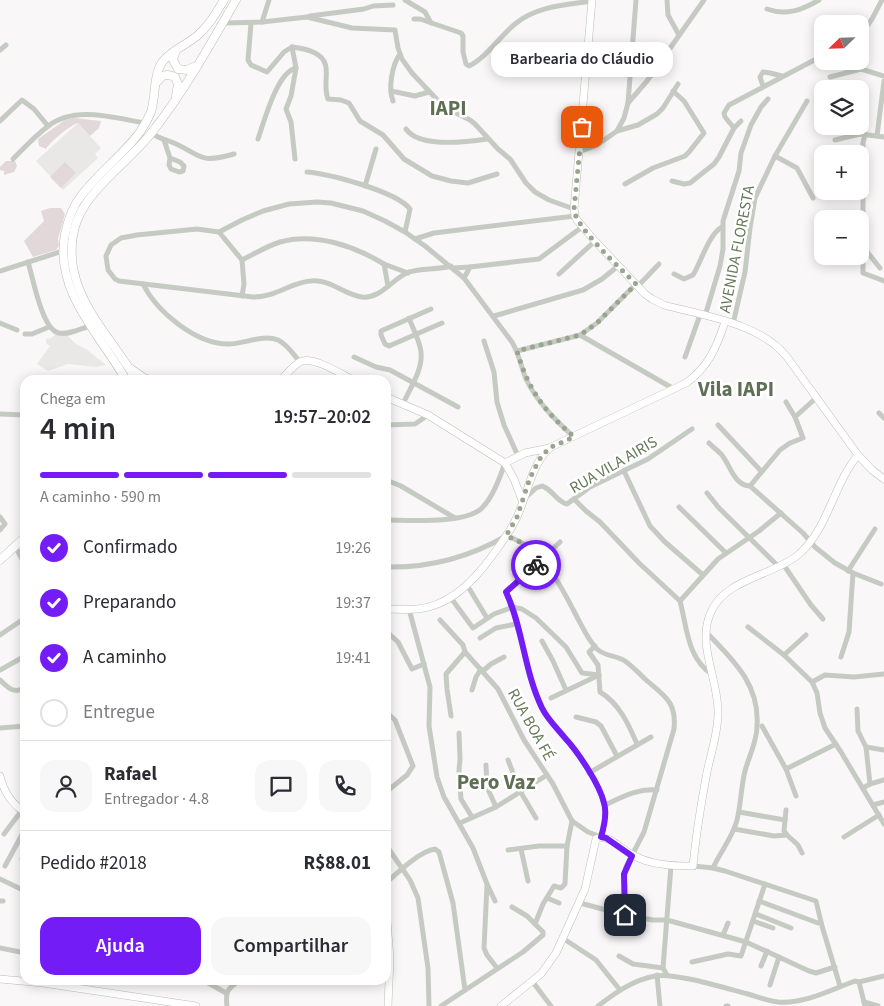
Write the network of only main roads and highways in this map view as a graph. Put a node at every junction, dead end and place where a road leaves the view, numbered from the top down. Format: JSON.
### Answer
{"nodes":[{"id":1,"x":224,"y":0,"type":"edge"},
{"id":2,"x":236,"y":0,"type":"edge"},
{"id":3,"x":592,"y":1,"type":"edge"},
{"id":4,"x":176,"y":50,"type":"junction"},
{"id":5,"x":197,"y":65,"type":"junction"},
{"id":6,"x":156,"y":82,"type":"junction"},
{"id":7,"x":176,"y":100,"type":"junction"},
{"id":8,"x":725,"y":322,"type":"junction"},
{"id":9,"x":128,"y":366,"type":"junction"},
{"id":10,"x":121,"y":372,"type":"junction"},
{"id":11,"x":123,"y":375,"type":"edge"},
{"id":12,"x":126,"y":375,"type":"edge"},
{"id":13,"x":132,"y":375,"type":"edge"},
{"id":14,"x":140,"y":375,"type":"edge"},
{"id":15,"x":286,"y":375,"type":"edge"},
{"id":16,"x":343,"y":375,"type":"edge"},
{"id":17,"x":391,"y":398,"type":"edge"},
{"id":18,"x":549,"y":448,"type":"junction"},
{"id":19,"x":858,"y":455,"type":"junction"},
{"id":20,"x":505,"y":463,"type":"junction"},
{"id":21,"x":884,"y":479,"type":"edge"},
{"id":22,"x":522,"y":500,"type":"junction"},
{"id":23,"x":20,"y":542,"type":"edge"},
{"id":24,"x":1,"y":558,"type":"edge"},
{"id":25,"x":391,"y":609,"type":"edge"},
{"id":26,"x":0,"y":776,"type":"edge"},
{"id":27,"x":20,"y":808,"type":"edge"},
{"id":28,"x":0,"y":979,"type":"edge"},
{"id":29,"x":20,"y":981,"type":"edge"},
{"id":30,"x":56,"y":985,"type":"edge"},
{"id":31,"x":388,"y":985,"type":"edge"},
{"id":32,"x":196,"y":1006,"type":"edge"},
{"id":33,"x":388,"y":1006,"type":"edge"},
{"id":34,"x":501,"y":1006,"type":"edge"}],
"edges":[{"from":1,"to":4,"type":"main road"},
{"from":2,"to":5,"type":"main road"},
{"from":3,"to":8,"type":"main road"},
{"from":4,"to":5,"type":"main road"},
{"from":4,"to":6,"type":"main road"},
{"from":5,"to":7,"type":"main road"},
{"from":6,"to":7,"type":"main road"},
{"from":6,"to":10,"type":"main road"},
{"from":7,"to":9,"type":"main road"},
{"from":8,"to":18,"type":"main road"},
{"from":8,"to":19,"type":"main road"},
{"from":9,"to":13,"type":"main road"},
{"from":9,"to":14,"type":"main road"},
{"from":10,"to":11,"type":"main road"},
{"from":10,"to":12,"type":"main road"},
{"from":15,"to":16,"type":"main road"},
{"from":17,"to":20,"type":"main road"},
{"from":18,"to":20,"type":"main road"},
{"from":18,"to":22,"type":"main road"},
{"from":19,"to":21,"type":"main road"},
{"from":19,"to":34,"type":"main road"},
{"from":20,"to":22,"type":"main road"},
{"from":22,"to":25,"type":"main road"},
{"from":23,"to":24,"type":"main road"},
{"from":26,"to":27,"type":"main road"},
{"from":28,"to":29,"type":"main road"},
{"from":30,"to":32,"type":"main road"},
{"from":31,"to":33,"type":"main road"}]}
